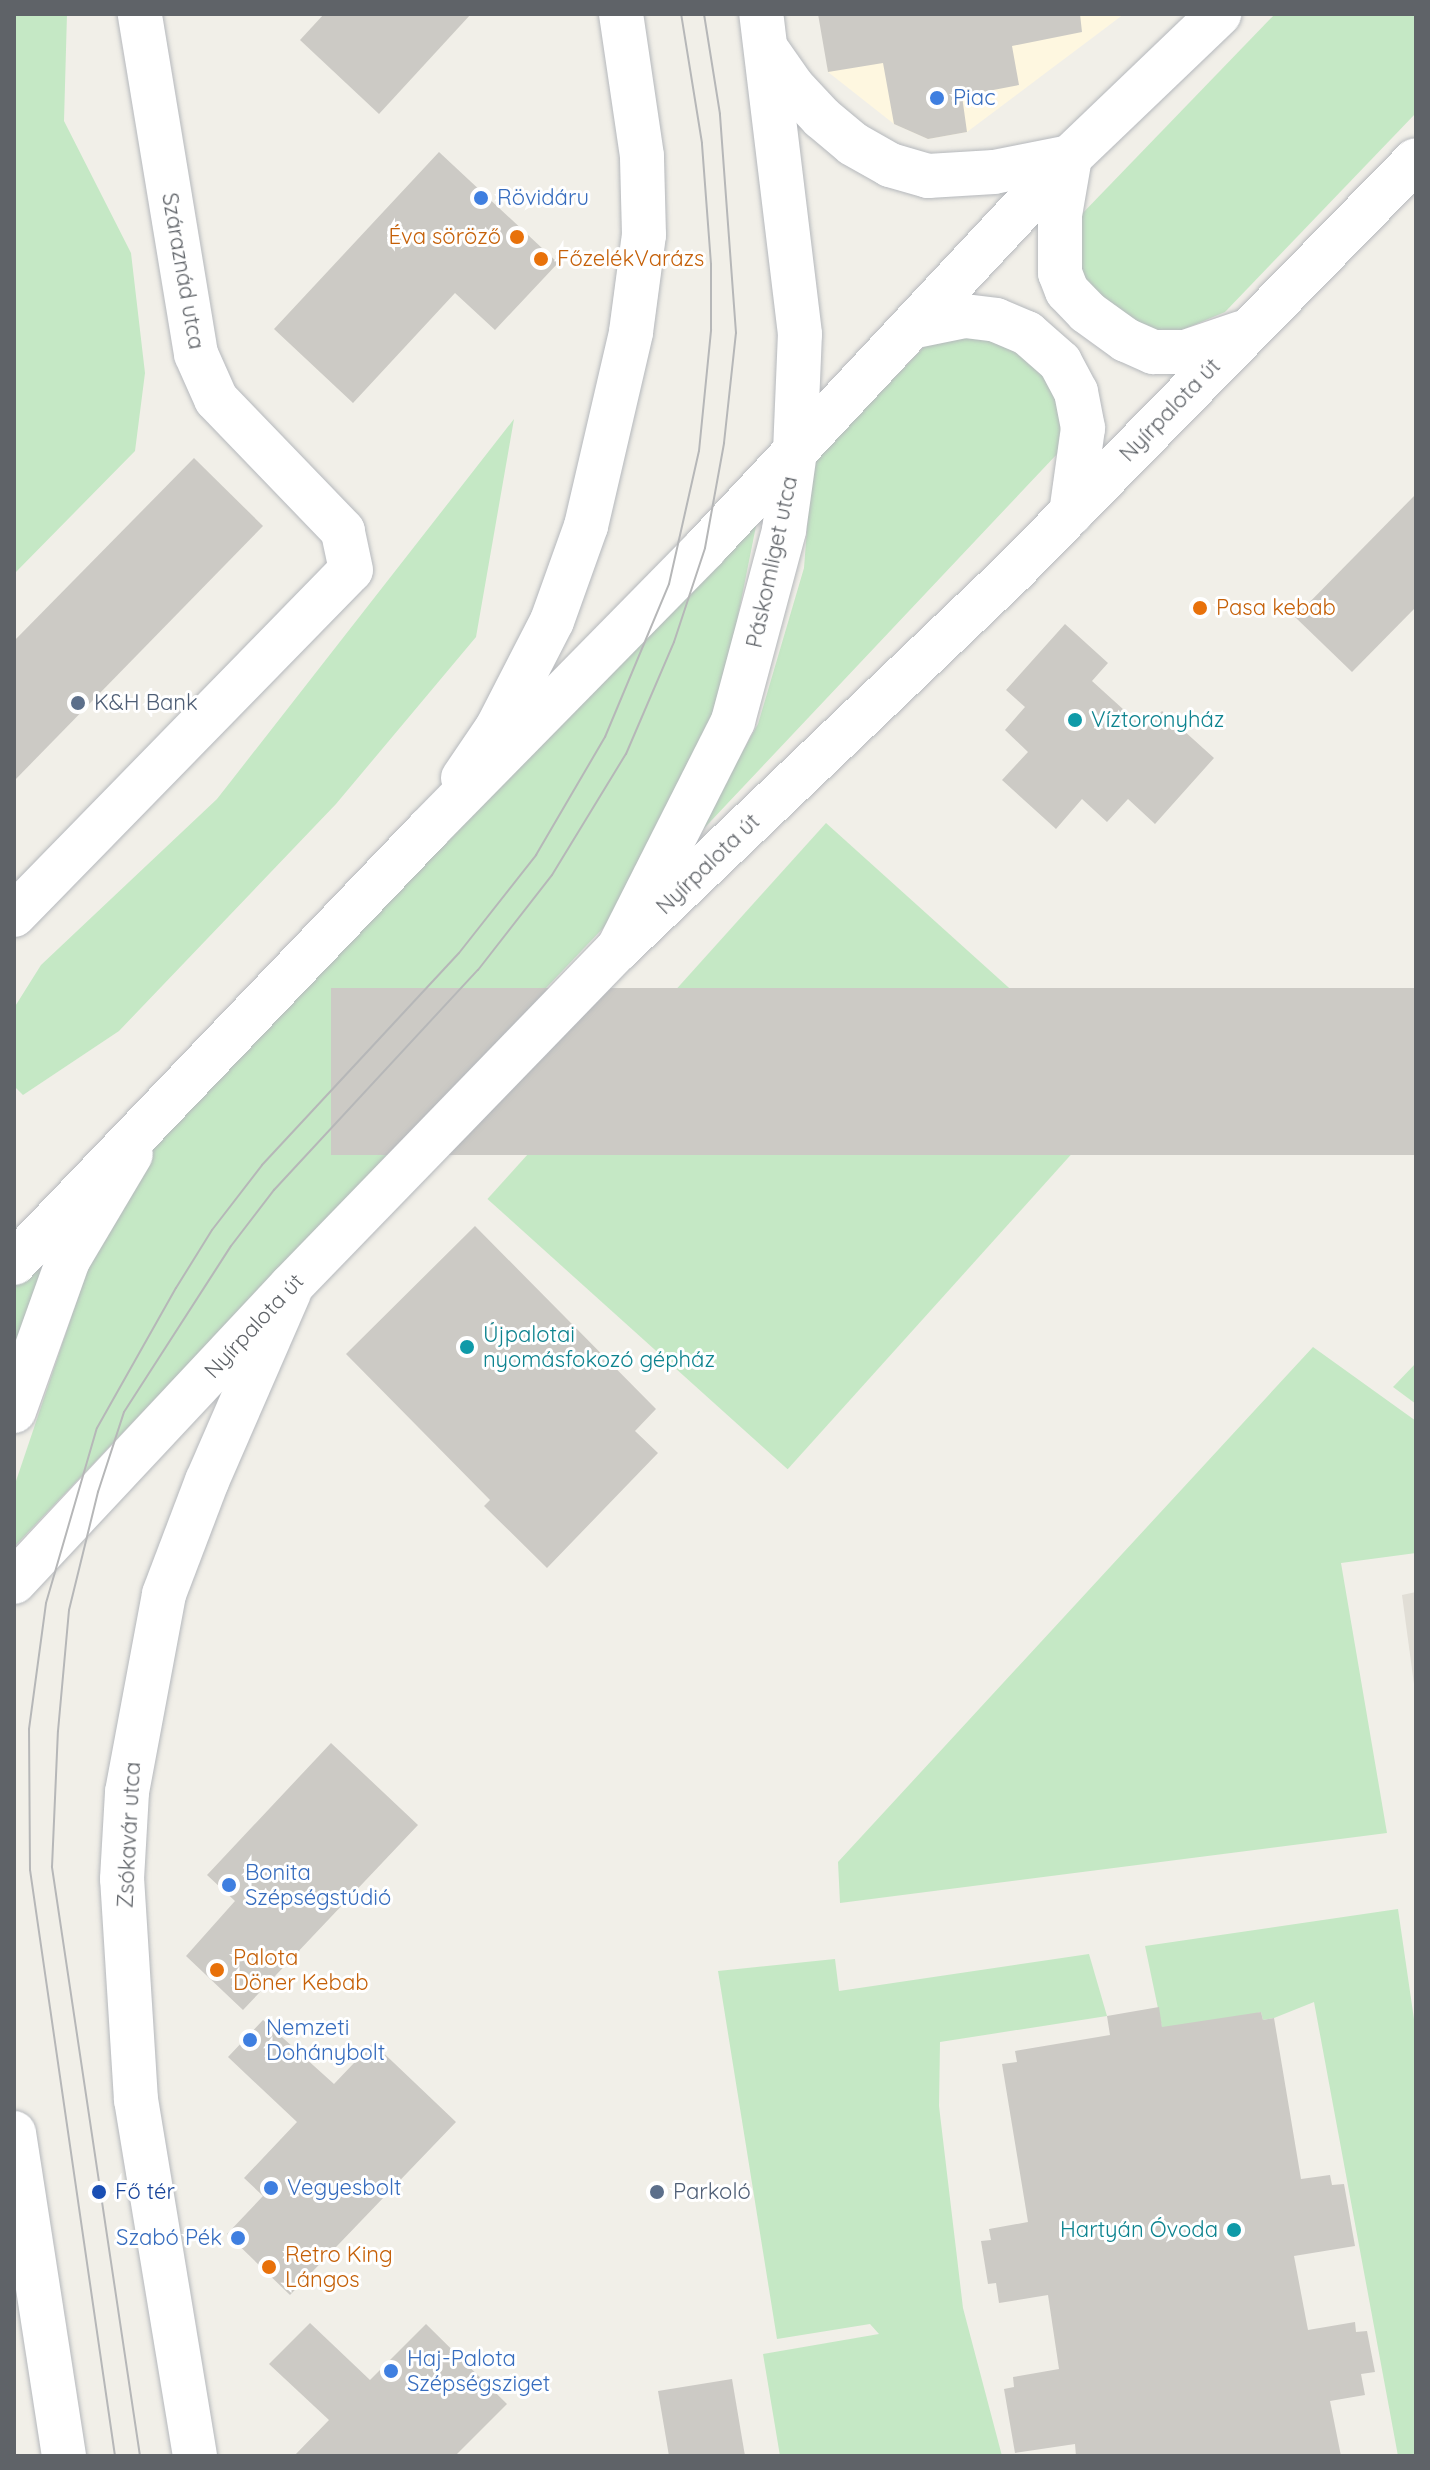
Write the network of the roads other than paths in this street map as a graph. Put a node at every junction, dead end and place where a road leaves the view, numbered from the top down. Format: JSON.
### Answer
{"nodes":[{"id":1,"x":140,"y":14,"type":"edge"},
{"id":2,"x":621,"y":14,"type":"edge"},
{"id":3,"x":1219,"y":14,"type":"edge"},
{"id":4,"x":763,"y":32,"type":"edge"},
{"id":5,"x":1070,"y":157,"type":"junction"},
{"id":6,"x":1416,"y":160,"type":"edge"},
{"id":7,"x":916,"y":326,"type":"junction"},
{"id":8,"x":1248,"y":330,"type":"junction"},
{"id":9,"x":795,"y":452,"type":"junction"},
{"id":10,"x":1071,"y":513,"type":"junction"},
{"id":11,"x":429,"y":829,"type":"junction"},
{"id":12,"x":14,"y":915,"type":"edge"},
{"id":13,"x":617,"y":950,"type":"junction"},
{"id":14,"x":144,"y":1131,"type":"junction"},
{"id":15,"x":22,"y":1238,"type":"edge"},
{"id":16,"x":291,"y":1286,"type":"junction"},
{"id":17,"x":14,"y":1411,"type":"edge"},
{"id":18,"x":14,"y":1582,"type":"edge"},
{"id":19,"x":14,"y":2133,"type":"edge"},
{"id":20,"x":64,"y":2456,"type":"edge"},
{"id":21,"x":195,"y":2456,"type":"edge"}],
"edges":[{"from":1,"to":12,"type":"street","name":"Száraznád utca"},
{"from":2,"to":11,"type":"street"},
{"from":3,"to":5,"type":"street"},
{"from":4,"to":5,"type":"street","name":"Páskomliget utca"},
{"from":4,"to":9,"type":"street","name":"Páskomliget utca"},
{"from":5,"to":7,"type":"street"},
{"from":5,"to":8,"type":"street"},
{"from":6,"to":8,"type":"street","name":"Nyírpalota út"},
{"from":7,"to":9,"type":"street"},
{"from":7,"to":10,"type":"street"},
{"from":8,"to":10,"type":"street","name":"Nyírpalota út"},
{"from":9,"to":11,"type":"street"},
{"from":9,"to":13,"type":"street","name":"Páskomliget utca"},
{"from":10,"to":13,"type":"street","name":"Nyírpalota út"},
{"from":11,"to":14,"type":"street"},
{"from":13,"to":16,"type":"street","name":"Nyírpalota út"},
{"from":14,"to":15,"type":"street"},
{"from":14,"to":17,"type":"street"},
{"from":16,"to":18,"type":"street","name":"Nyírpalota út"},
{"from":16,"to":21,"type":"street","name":"Zsókavár utca"},
{"from":19,"to":20,"type":"street"}]}
